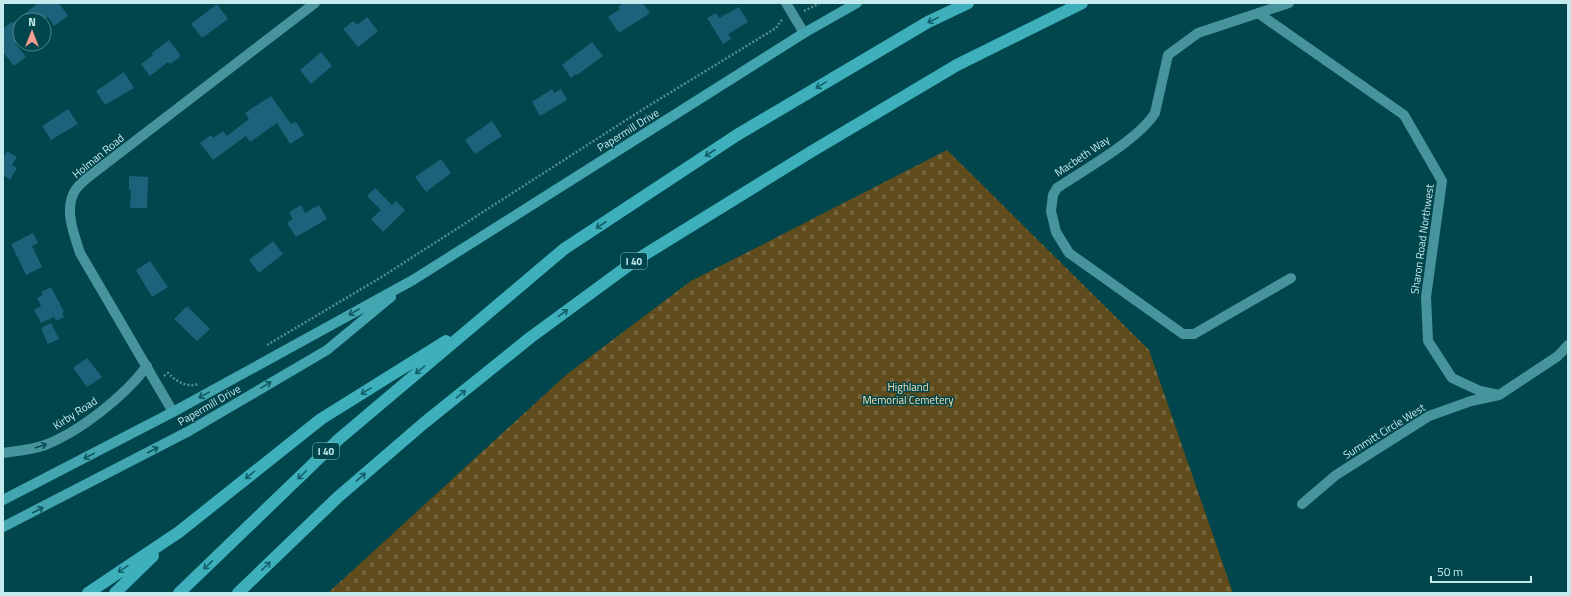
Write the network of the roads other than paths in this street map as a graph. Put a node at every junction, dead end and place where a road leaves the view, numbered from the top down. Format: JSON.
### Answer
{"nodes":[{"id":1,"x":315,"y":3,"type":"edge"},
{"id":2,"x":786,"y":3,"type":"edge"},
{"id":3,"x":857,"y":3,"type":"edge"},
{"id":4,"x":968,"y":3,"type":"edge"},
{"id":5,"x":1082,"y":3,"type":"edge"},
{"id":6,"x":1289,"y":3,"type":"edge"},
{"id":7,"x":1261,"y":12,"type":"junction"},
{"id":8,"x":804,"y":33,"type":"junction"},
{"id":9,"x":1291,"y":278,"type":"dead end"},
{"id":10,"x":413,"y":280,"type":"junction"},
{"id":11,"x":482,"y":318,"type":"junction"},
{"id":12,"x":1568,"y":345,"type":"edge"},
{"id":13,"x":147,"y":366,"type":"junction"},
{"id":14,"x":1499,"y":395,"type":"junction"},
{"id":15,"x":173,"y":412,"type":"junction"},
{"id":16,"x":3,"y":453,"type":"edge"},
{"id":17,"x":3,"y":500,"type":"edge"},
{"id":18,"x":1302,"y":504,"type":"dead end"},
{"id":19,"x":3,"y":528,"type":"edge"},
{"id":20,"x":179,"y":532,"type":"junction"},
{"id":21,"x":88,"y":593,"type":"edge"},
{"id":22,"x":114,"y":593,"type":"edge"},
{"id":23,"x":178,"y":593,"type":"edge"},
{"id":24,"x":238,"y":593,"type":"edge"}],
"edges":[{"from":1,"to":13,"type":"street","name":"Holman Road"},
{"from":2,"to":8,"type":"street"},
{"from":3,"to":8,"type":"main road","name":"Papermill Drive"},
{"from":4,"to":11,"type":"highway","number":"I 40","one_way":true},
{"from":24,"to":5,"type":"highway","number":"I 40","one_way":true},
{"from":6,"to":7,"type":"street","name":"Macbeth Way"},
{"from":7,"to":9,"type":"street","name":"Macbeth Way"},
{"from":7,"to":14,"type":"street","name":"Sharon Road Northwest"},
{"from":8,"to":10,"type":"main road","name":"Papermill Drive"},
{"from":10,"to":15,"type":"main road","name":"Papermill Drive","one_way":true},
{"from":19,"to":10,"type":"main road","name":"Papermill Drive","one_way":true},
{"from":11,"to":20,"type":"highway","one_way":true},
{"from":11,"to":23,"type":"highway","number":"I 40","one_way":true},
{"from":12,"to":14,"type":"street","name":"Summitt Circle West"},
{"from":13,"to":15,"type":"street","name":"Holman Road"},
{"from":16,"to":13,"type":"street","name":"Kirby Road","one_way":true},
{"from":14,"to":18,"type":"street","name":"Summitt Circle West"},
{"from":15,"to":17,"type":"main road","name":"Papermill Drive","one_way":true},
{"from":20,"to":21,"type":"highway","one_way":true},
{"from":20,"to":22,"type":"highway"}]}
